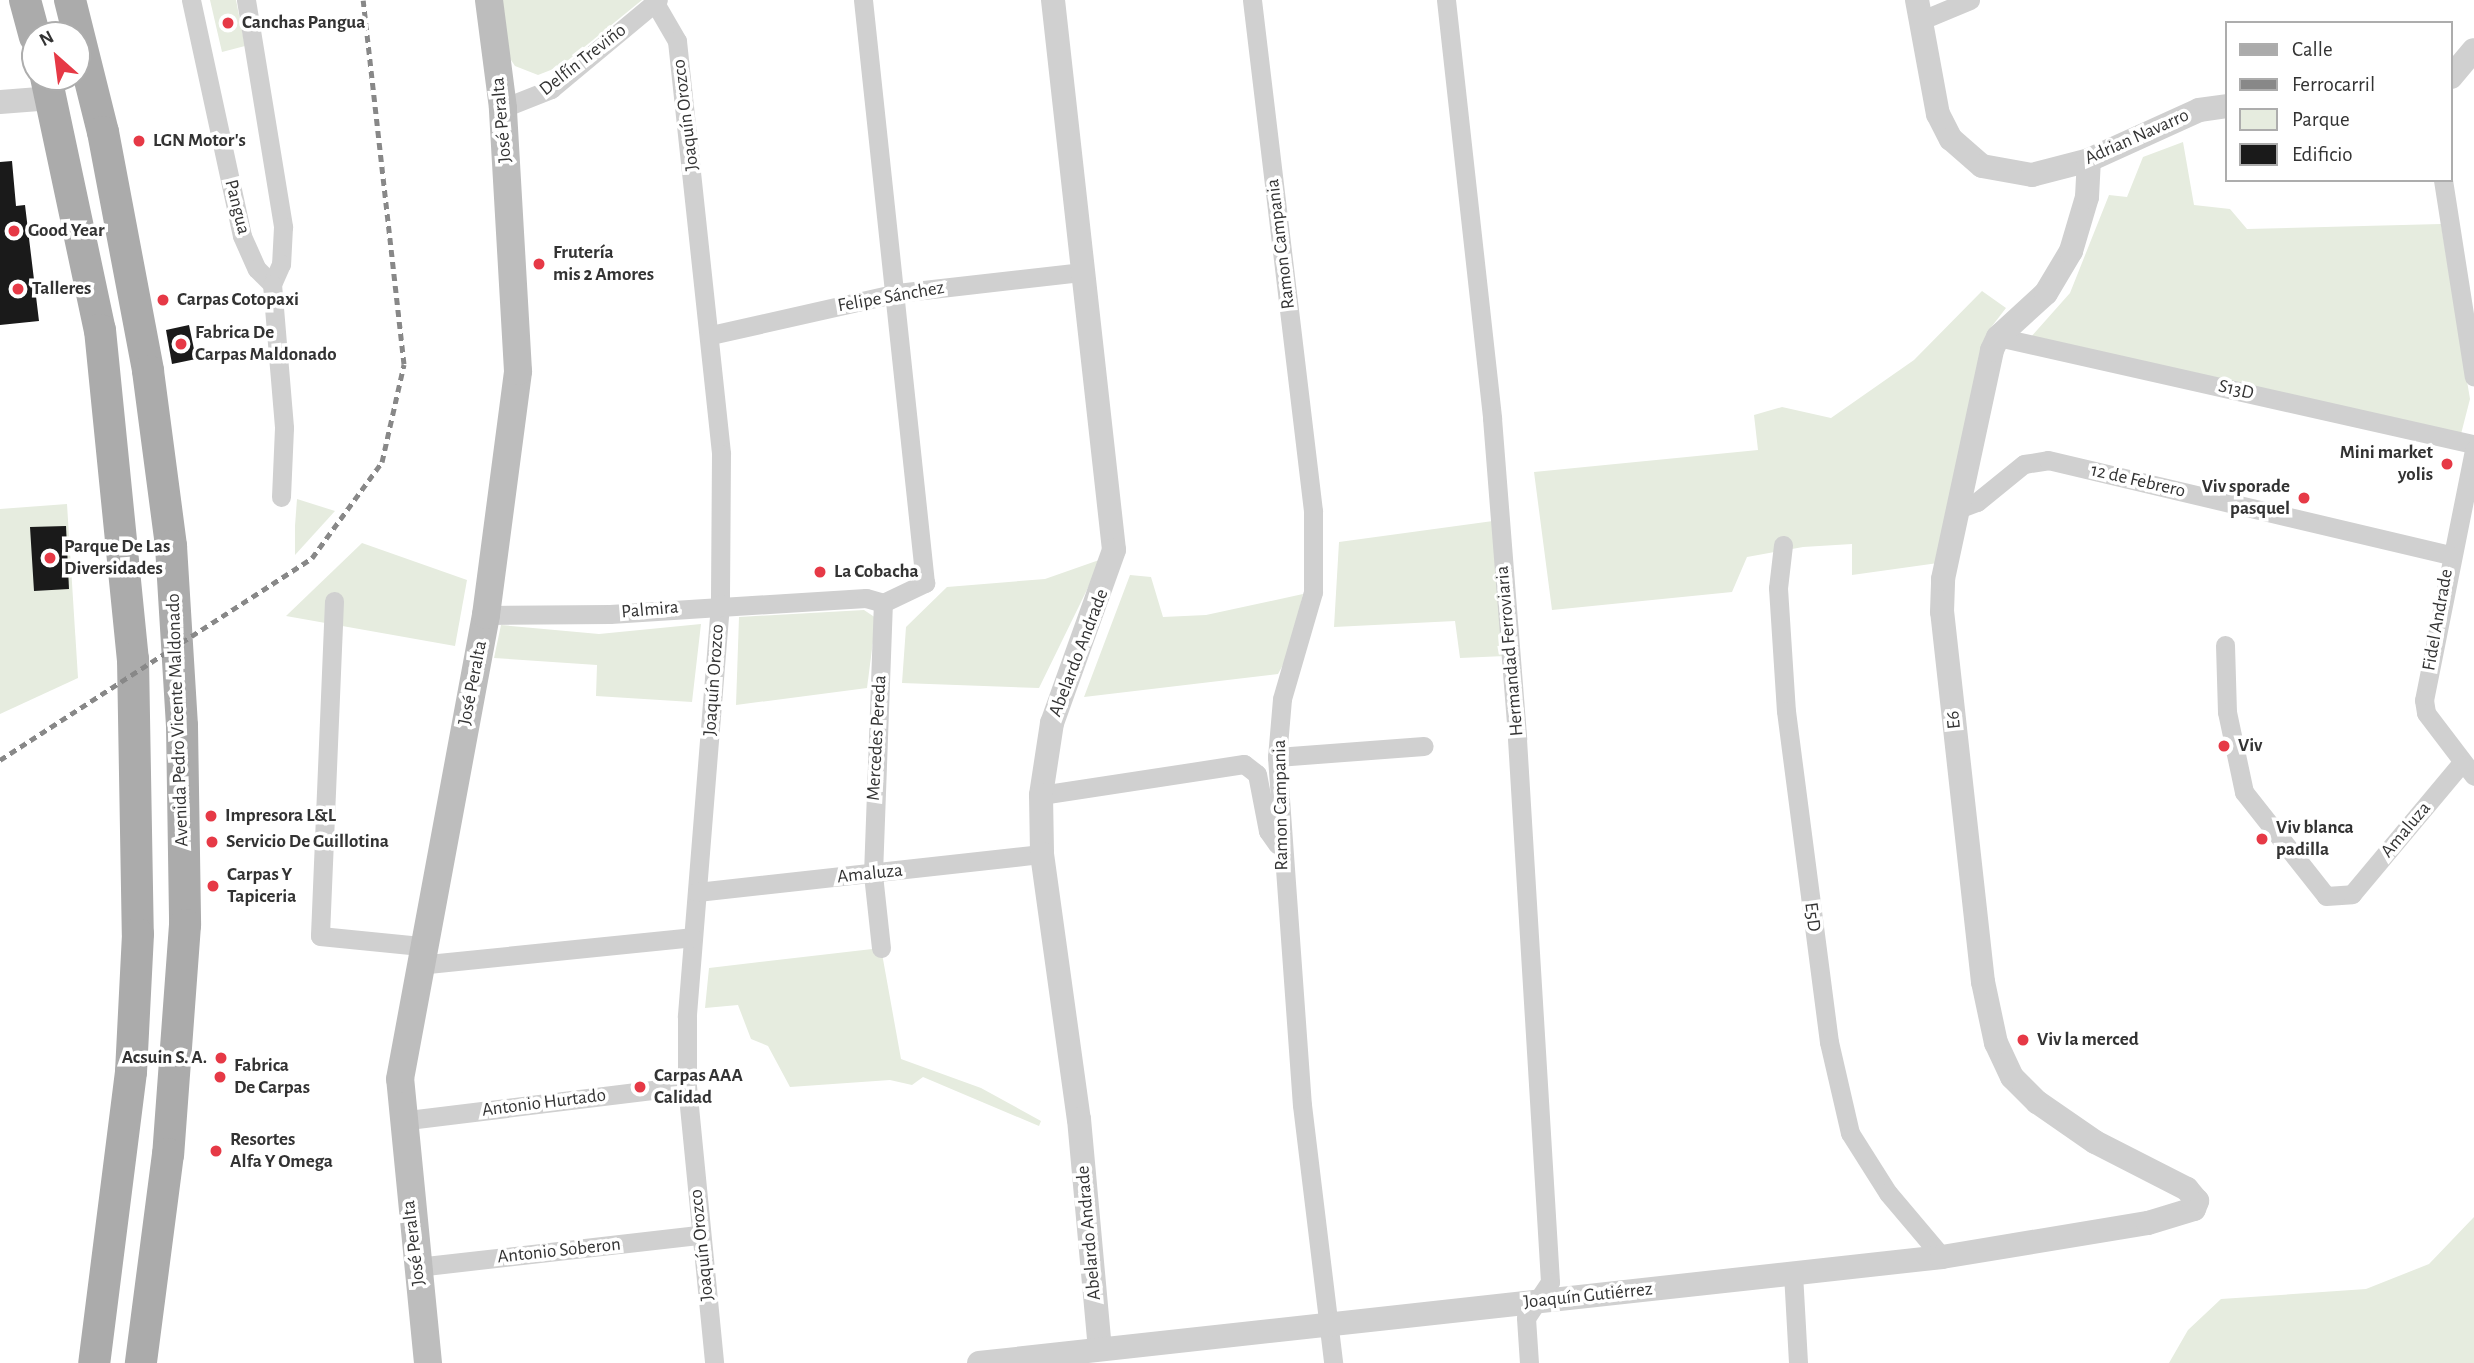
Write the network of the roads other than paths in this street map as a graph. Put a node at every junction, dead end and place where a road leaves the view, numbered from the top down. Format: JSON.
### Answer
{"nodes":[{"id":1,"x":25,"y":0,"type":"edge"},
{"id":2,"x":70,"y":0,"type":"edge"},
{"id":3,"x":191,"y":0,"type":"edge"},
{"id":4,"x":246,"y":0,"type":"edge"},
{"id":5,"x":489,"y":0,"type":"edge"},
{"id":6,"x":863,"y":0,"type":"edge"},
{"id":7,"x":1053,"y":0,"type":"edge"},
{"id":8,"x":1252,"y":0,"type":"edge"},
{"id":9,"x":1446,"y":0,"type":"edge"},
{"id":10,"x":1970,"y":0,"type":"edge"},
{"id":11,"x":657,"y":1,"type":"edge"},
{"id":12,"x":1920,"y":10,"type":"edge"},
{"id":13,"x":31,"y":21,"type":"edge"},
{"id":14,"x":2474,"y":50,"type":"edge"},
{"id":15,"x":2453,"y":75,"type":"edge"},
{"id":16,"x":36,"y":91,"type":"edge"},
{"id":17,"x":50,"y":91,"type":"edge"},
{"id":18,"x":0,"y":102,"type":"edge"},
{"id":19,"x":2226,"y":106,"type":"edge"},
{"id":20,"x":503,"y":108,"type":"junction"},
{"id":21,"x":2089,"y":160,"type":"junction"},
{"id":22,"x":2443,"y":182,"type":"edge"},
{"id":23,"x":1072,"y":273,"type":"dead end"},
{"id":24,"x":272,"y":284,"type":"junction"},
{"id":25,"x":897,"y":293,"type":"junction"},
{"id":26,"x":712,"y":335,"type":"junction"},
{"id":27,"x":1998,"y":337,"type":"junction"},
{"id":28,"x":2474,"y":377,"type":"edge"},
{"id":29,"x":2474,"y":444,"type":"edge"},
{"id":30,"x":2474,"y":450,"type":"edge"},
{"id":31,"x":281,"y":497,"type":"dead end"},
{"id":32,"x":1961,"y":508,"type":"junction"},
{"id":33,"x":1783,"y":545,"type":"dead end"},
{"id":34,"x":2450,"y":555,"type":"junction"},
{"id":35,"x":334,"y":601,"type":"dead end"},
{"id":36,"x":883,"y":603,"type":"junction"},
{"id":37,"x":719,"y":604,"type":"junction"},
{"id":38,"x":486,"y":615,"type":"junction"},
{"id":39,"x":2225,"y":645,"type":"dead end"},
{"id":40,"x":1424,"y":746,"type":"dead end"},
{"id":41,"x":1277,"y":757,"type":"junction"},
{"id":42,"x":2467,"y":771,"type":"edge"},
{"id":43,"x":1041,"y":795,"type":"junction"},
{"id":44,"x":1282,"y":849,"type":"junction"},
{"id":45,"x":1042,"y":854,"type":"junction"},
{"id":46,"x":873,"y":874,"type":"junction"},
{"id":47,"x":697,"y":892,"type":"junction"},
{"id":48,"x":692,"y":937,"type":"junction"},
{"id":49,"x":881,"y":948,"type":"dead end"},
{"id":50,"x":419,"y":956,"type":"junction"},
{"id":51,"x":687,"y":1086,"type":"junction"},
{"id":52,"x":400,"y":1121,"type":"junction"},
{"id":53,"x":2194,"y":1209,"type":"joint"},
{"id":54,"x":700,"y":1235,"type":"junction"},
{"id":55,"x":1942,"y":1257,"type":"junction"},
{"id":56,"x":417,"y":1267,"type":"junction"},
{"id":57,"x":1793,"y":1273,"type":"junction"},
{"id":58,"x":1539,"y":1301,"type":"junction"},
{"id":59,"x":1329,"y":1324,"type":"junction"},
{"id":60,"x":1100,"y":1349,"type":"junction"},
{"id":61,"x":1015,"y":1361,"type":"edge"},
{"id":62,"x":94,"y":1363,"type":"edge"},
{"id":63,"x":141,"y":1363,"type":"edge"},
{"id":64,"x":428,"y":1363,"type":"edge"},
{"id":65,"x":714,"y":1363,"type":"edge"},
{"id":66,"x":979,"y":1363,"type":"edge"},
{"id":67,"x":1333,"y":1363,"type":"edge"},
{"id":68,"x":1529,"y":1363,"type":"edge"},
{"id":69,"x":1798,"y":1363,"type":"edge"}],
"edges":[{"from":1,"to":13,"type":"main road"},
{"from":2,"to":63,"type":"main road","name":"Avenida Pedro Vicente Maldonado"},
{"from":3,"to":24,"type":"street","name":"Pangua"},
{"from":4,"to":24,"type":"street","name":"Pangua"},
{"from":5,"to":20,"type":"main road","name":"José Peralta"},
{"from":6,"to":25,"type":"street"},
{"from":7,"to":43,"type":"street","name":"Abelardo Andrade"},
{"from":8,"to":41,"type":"street","name":"Ramon Campania"},
{"from":9,"to":58,"type":"street","name":"Hermandad Ferroviaria"},
{"from":10,"to":12,"type":"street"},
{"from":11,"to":20,"type":"street","name":"Delfín Treviño"},
{"from":11,"to":26,"type":"street","name":"Joaquín Orozco"},
{"from":12,"to":21,"type":"street","name":"Adrian Navarro"},
{"from":14,"to":15,"type":"street"},
{"from":16,"to":18,"type":"street"},
{"from":17,"to":62,"type":"main road"},
{"from":19,"to":21,"type":"street","name":"Adrian Navarro"},
{"from":20,"to":38,"type":"main road","name":"José Peralta"},
{"from":21,"to":27,"type":"street"},
{"from":22,"to":28,"type":"street"},
{"from":23,"to":25,"type":"street","name":"Felipe Sánchez"},
{"from":24,"to":31,"type":"street","name":"Pangua"},
{"from":25,"to":26,"type":"street","name":"Felipe Sánchez"},
{"from":25,"to":36,"type":"street","name":"Palmira"},
{"from":26,"to":37,"type":"street","name":"Joaquín Orozco"},
{"from":27,"to":29,"type":"street","name":"S13D"},
{"from":27,"to":32,"type":"street","name":"E6"},
{"from":30,"to":34,"type":"street","name":"Fidel Andrade"},
{"from":32,"to":34,"type":"street","name":"12 de Febrero"},
{"from":32,"to":53,"type":"street","name":"E6"},
{"from":33,"to":55,"type":"street","name":"E5D"},
{"from":34,"to":42,"type":"street","name":"Fidel Andrade"},
{"from":35,"to":50,"type":"street"},
{"from":36,"to":37,"type":"street","name":"Palmira"},
{"from":36,"to":46,"type":"street","name":"Mercedes Pereda"},
{"from":37,"to":38,"type":"street","name":"Palmira"},
{"from":37,"to":47,"type":"street","name":"Joaquín Orozco"},
{"from":38,"to":50,"type":"main road","name":"José Peralta"},
{"from":39,"to":42,"type":"street","name":"Amaluza"},
{"from":40,"to":41,"type":"street"},
{"from":41,"to":44,"type":"street","name":"Ramon Campania"},
{"from":43,"to":44,"type":"street"},
{"from":43,"to":45,"type":"street","name":"Abelardo Andrade"},
{"from":44,"to":59,"type":"street","name":"Ramon Campania"},
{"from":45,"to":46,"type":"street","name":"Amaluza"},
{"from":45,"to":60,"type":"street","name":"Abelardo Andrade"},
{"from":46,"to":47,"type":"street","name":"Amaluza"},
{"from":46,"to":49,"type":"street","name":"Mercedes Pereda"},
{"from":47,"to":48,"type":"street","name":"Joaquín Orozco"},
{"from":48,"to":50,"type":"street"},
{"from":48,"to":51,"type":"street","name":"Joaquín Orozco"},
{"from":50,"to":52,"type":"main road","name":"José Peralta"},
{"from":51,"to":52,"type":"street","name":"Antonio Hurtado"},
{"from":51,"to":54,"type":"street","name":"Joaquín Orozco"},
{"from":52,"to":56,"type":"main road","name":"José Peralta"},
{"from":53,"to":55,"type":"street","name":"Joaquín Gutiérrez"},
{"from":54,"to":56,"type":"street","name":"Antonio Soberon"},
{"from":54,"to":65,"type":"street","name":"Joaquín Orozco"},
{"from":55,"to":57,"type":"street","name":"Joaquín Gutiérrez"},
{"from":56,"to":64,"type":"main road","name":"José Peralta"},
{"from":57,"to":58,"type":"street","name":"Joaquín Gutiérrez"},
{"from":57,"to":69,"type":"street"},
{"from":58,"to":59,"type":"street","name":"Joaquín Gutiérrez"},
{"from":58,"to":68,"type":"street"},
{"from":59,"to":60,"type":"street","name":"Joaquín Gutiérrez"},
{"from":59,"to":67,"type":"street","name":"Ramon Campania"},
{"from":60,"to":61,"type":"street","name":"Joaquín Gutiérrez"},
{"from":61,"to":66,"type":"street","name":"Joaquín Gutiérrez"}]}
